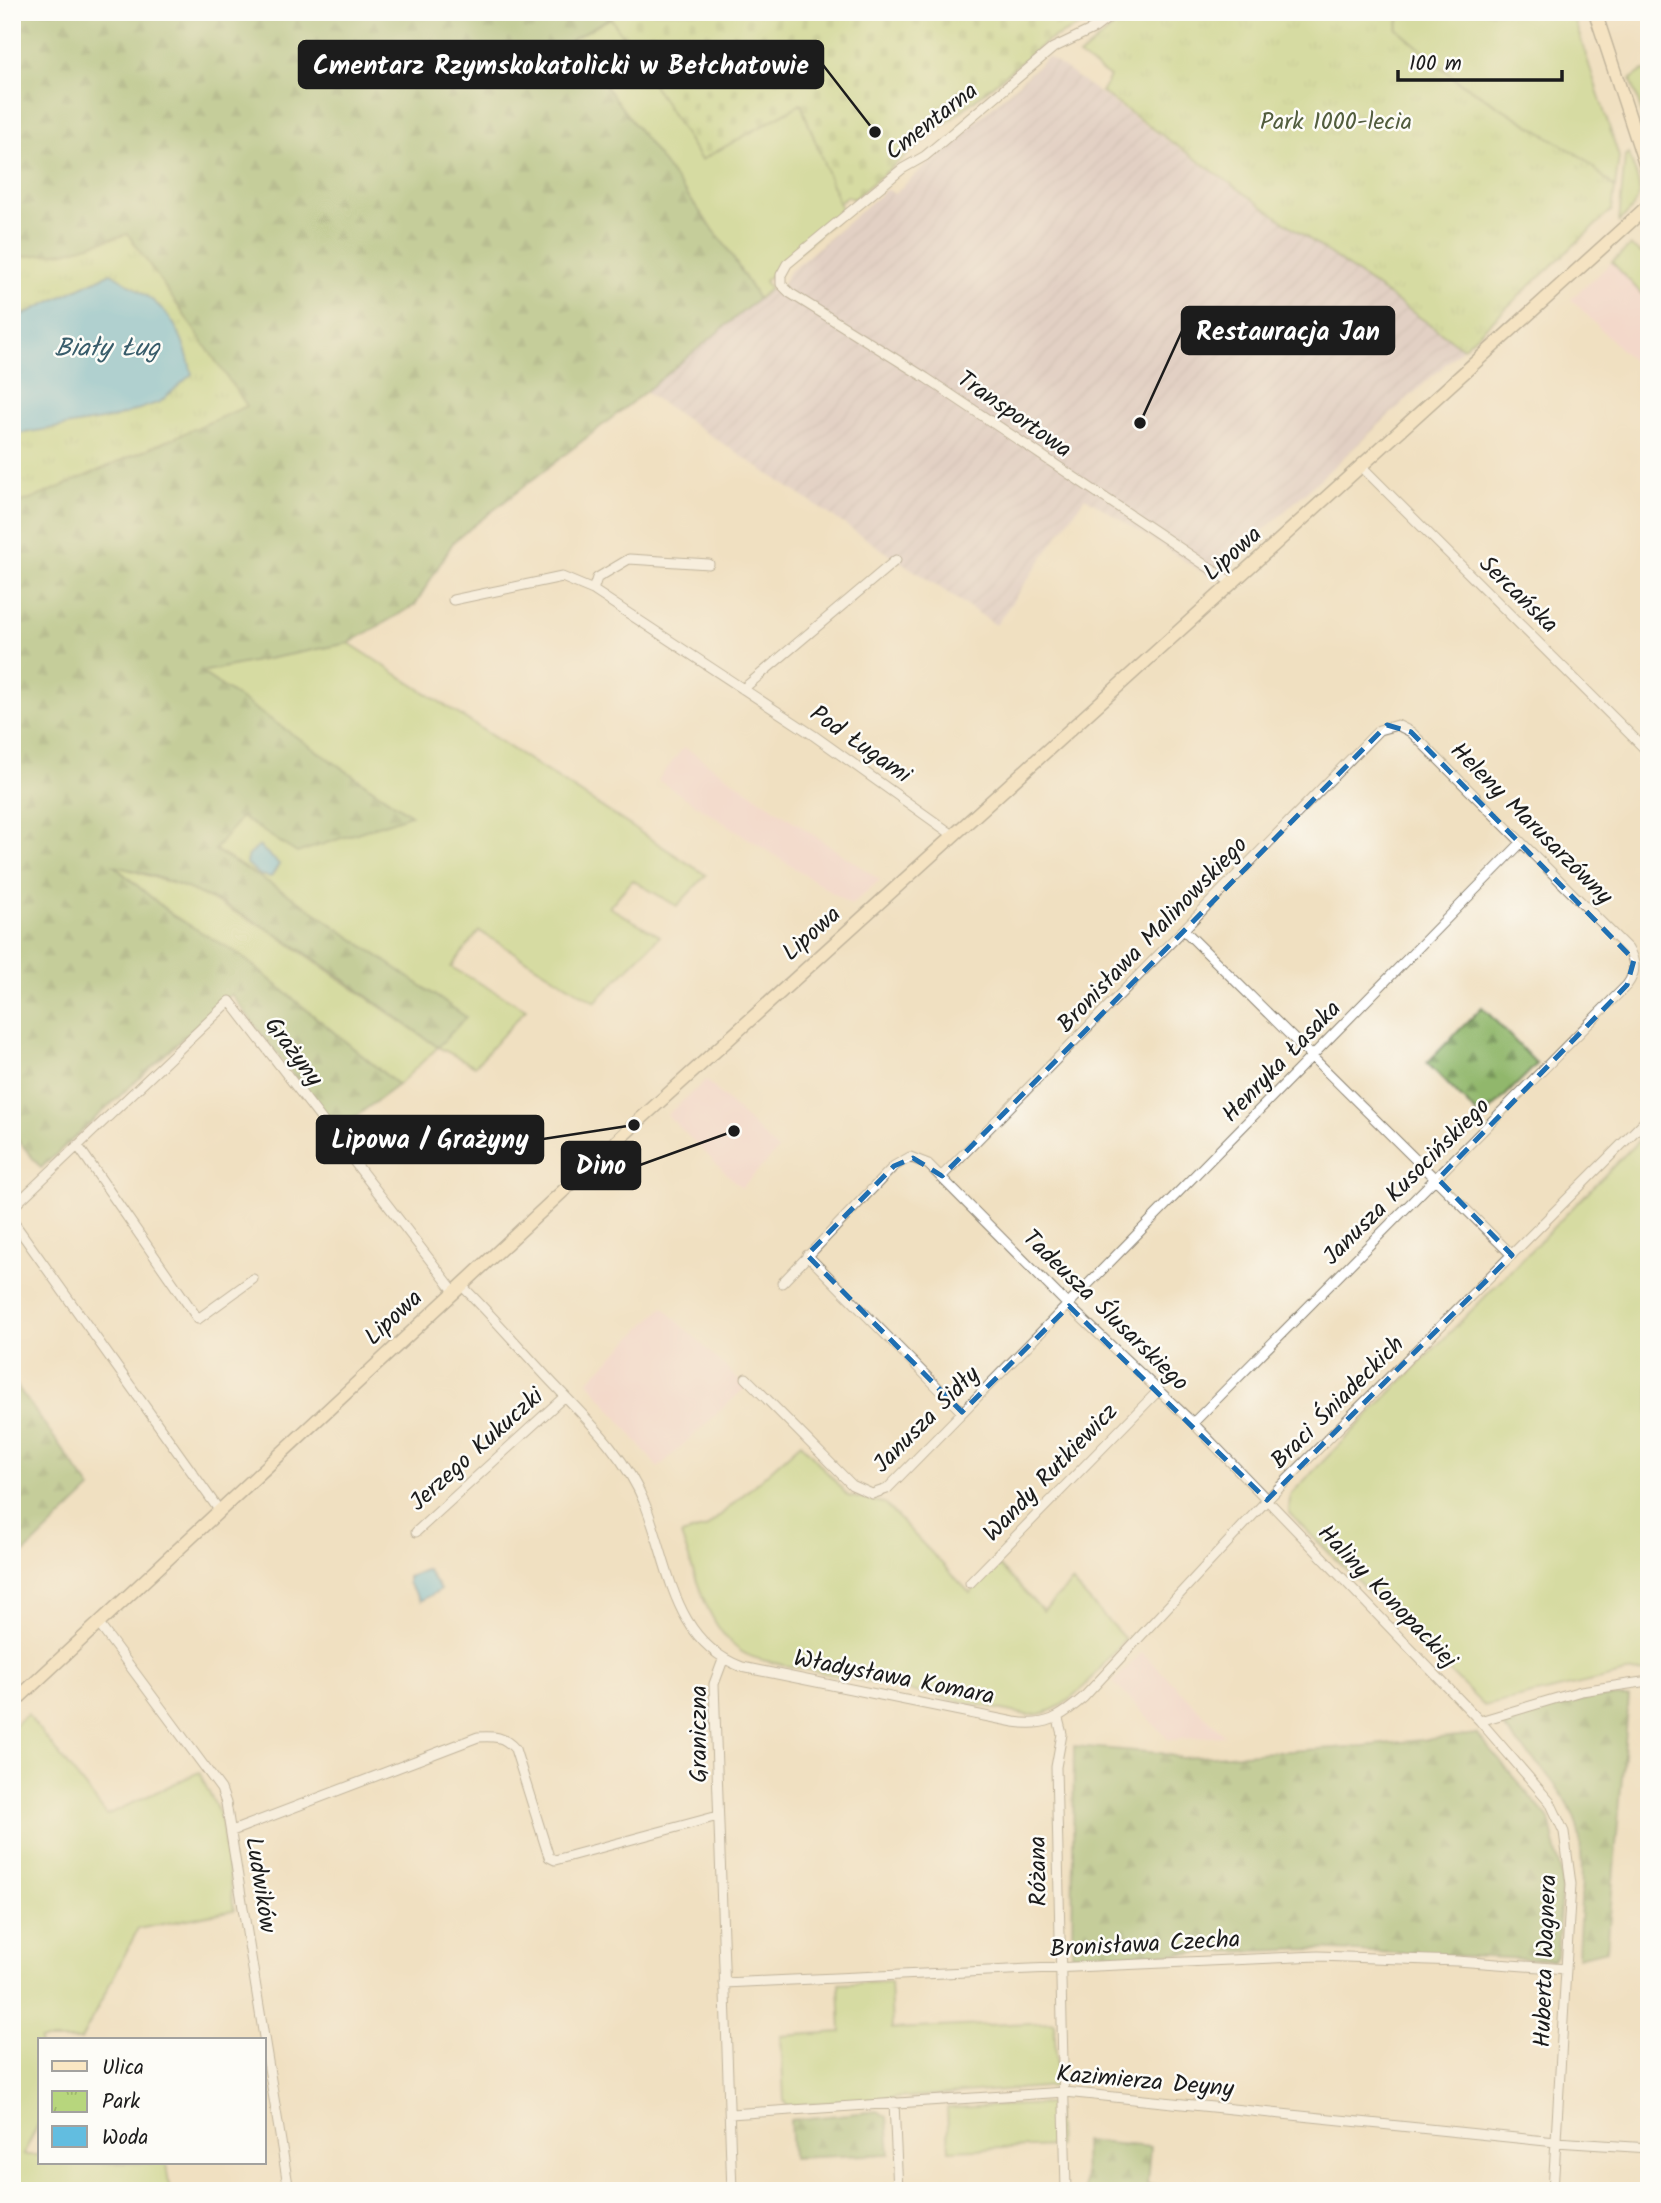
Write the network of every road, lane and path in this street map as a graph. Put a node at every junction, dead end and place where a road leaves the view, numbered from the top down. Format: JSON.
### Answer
{"nodes":[{"id":1,"x":1116,"y":12,"type":"edge"},
{"id":2,"x":1595,"y":12,"type":"edge"},
{"id":3,"x":1649,"y":176,"type":"edge"},
{"id":4,"x":1649,"y":205,"type":"edge"},
{"id":5,"x":781,"y":275,"type":"joint"},
{"id":6,"x":1361,"y":466,"type":"junction"},
{"id":7,"x":896,"y":560,"type":"dead end"},
{"id":8,"x":709,"y":564,"type":"dead end"},
{"id":9,"x":1232,"y":583,"type":"junction"},
{"id":10,"x":593,"y":590,"type":"junction"},
{"id":11,"x":453,"y":600,"type":"dead end"},
{"id":12,"x":743,"y":689,"type":"junction"},
{"id":13,"x":1393,"y":725,"type":"joint"},
{"id":14,"x":1649,"y":753,"type":"edge"},
{"id":15,"x":953,"y":835,"type":"junction"},
{"id":16,"x":1521,"y":843,"type":"junction"},
{"id":17,"x":1185,"y":930,"type":"junction"},
{"id":18,"x":1634,"y":960,"type":"joint"},
{"id":19,"x":1313,"y":1058,"type":"junction"},
{"id":20,"x":1649,"y":1117,"type":"edge"},
{"id":21,"x":78,"y":1146,"type":"junction"},
{"id":22,"x":942,"y":1176,"type":"junction"},
{"id":23,"x":1438,"y":1179,"type":"junction"},
{"id":24,"x":12,"y":1208,"type":"edge"},
{"id":25,"x":12,"y":1220,"type":"edge"},
{"id":26,"x":807,"y":1255,"type":"junction"},
{"id":27,"x":1512,"y":1255,"type":"junction"},
{"id":28,"x":253,"y":1279,"type":"dead end"},
{"id":29,"x":782,"y":1283,"type":"dead end"},
{"id":30,"x":458,"y":1288,"type":"junction"},
{"id":31,"x":1069,"y":1306,"type":"junction"},
{"id":32,"x":746,"y":1378,"type":"dead end"},
{"id":33,"x":1159,"y":1390,"type":"junction"},
{"id":34,"x":565,"y":1396,"type":"junction"},
{"id":35,"x":962,"y":1412,"type":"junction"},
{"id":36,"x":1193,"y":1423,"type":"junction"},
{"id":37,"x":1267,"y":1500,"type":"junction"},
{"id":38,"x":219,"y":1510,"type":"junction"},
{"id":39,"x":416,"y":1532,"type":"dead end"},
{"id":40,"x":970,"y":1583,"type":"dead end"},
{"id":41,"x":99,"y":1623,"type":"junction"},
{"id":42,"x":723,"y":1660,"type":"junction"},
{"id":43,"x":1649,"y":1681,"type":"edge"},
{"id":44,"x":12,"y":1704,"type":"edge"},
{"id":45,"x":1058,"y":1719,"type":"junction"},
{"id":46,"x":1480,"y":1721,"type":"junction"},
{"id":47,"x":718,"y":1816,"type":"junction"},
{"id":48,"x":232,"y":1831,"type":"junction"},
{"id":49,"x":1060,"y":1968,"type":"junction"},
{"id":50,"x":1566,"y":1969,"type":"junction"},
{"id":51,"x":724,"y":1983,"type":"junction"},
{"id":52,"x":265,"y":2038,"type":"edge"},
{"id":53,"x":266,"y":2046,"type":"edge"},
{"id":54,"x":1065,"y":2092,"type":"junction"},
{"id":55,"x":894,"y":2102,"type":"junction"},
{"id":56,"x":730,"y":2114,"type":"junction"},
{"id":57,"x":1556,"y":2142,"type":"junction"},
{"id":58,"x":1649,"y":2148,"type":"edge"},
{"id":59,"x":289,"y":2191,"type":"edge"},
{"id":60,"x":732,"y":2191,"type":"edge"},
{"id":61,"x":898,"y":2191,"type":"edge"},
{"id":62,"x":1066,"y":2191,"type":"edge"},
{"id":63,"x":1553,"y":2191,"type":"edge"}],
"edges":[{"from":1,"to":5,"type":"street","name":"Cmentarna"},
{"from":2,"to":3,"type":"main road"},
{"from":4,"to":6,"type":"main road","name":"Lipowa"},
{"from":5,"to":9,"type":"street","name":"Transportowa"},
{"from":6,"to":9,"type":"main road","name":"Lipowa"},
{"from":6,"to":14,"type":"street","name":"Sercańska"},
{"from":7,"to":12,"type":"street"},
{"from":8,"to":10,"type":"street"},
{"from":9,"to":15,"type":"main road","name":"Lipowa"},
{"from":10,"to":11,"type":"street","name":"Pod Ługami"},
{"from":10,"to":12,"type":"street","name":"Pod Ługami"},
{"from":12,"to":15,"type":"street","name":"Pod Ługami"},
{"from":13,"to":16,"type":"street","name":"Heleny Marusarzówny"},
{"from":13,"to":17,"type":"street","name":"Bronisława Malinowskiego"},
{"from":15,"to":30,"type":"main road","name":"Lipowa"},
{"from":16,"to":18,"type":"street","name":"Heleny Marusarzówny"},
{"from":16,"to":19,"type":"street","name":"Henryka Łasaka"},
{"from":17,"to":19,"type":"street"},
{"from":17,"to":22,"type":"street","name":"Bronisława Malinowskiego"},
{"from":18,"to":23,"type":"street","name":"Janusza Kusocińskiego"},
{"from":19,"to":23,"type":"street"},
{"from":19,"to":31,"type":"street","name":"Henryka Łasaka"},
{"from":20,"to":27,"type":"street","name":"Braci Śniadeckich"},
{"from":21,"to":24,"type":"street","name":"Grażyny"},
{"from":21,"to":28,"type":"street"},
{"from":21,"to":30,"type":"street","name":"Grażyny"},
{"from":22,"to":26,"type":"street","name":"Tadeusza Ślusarskiego"},
{"from":22,"to":31,"type":"street","name":"Tadeusza Ślusarskiego"},
{"from":23,"to":27,"type":"street"},
{"from":23,"to":36,"type":"street","name":"Janusza Kusocińskiego"},
{"from":25,"to":38,"type":"street"},
{"from":26,"to":29,"type":"street"},
{"from":26,"to":35,"type":"street"},
{"from":27,"to":37,"type":"street","name":"Braci Śniadeckich"},
{"from":30,"to":34,"type":"street","name":"Graniczna"},
{"from":30,"to":38,"type":"main road","name":"Lipowa"},
{"from":31,"to":33,"type":"street","name":"Tadeusza Ślusarskiego"},
{"from":31,"to":35,"type":"street","name":"Janusza Sidły"},
{"from":32,"to":35,"type":"street","name":"Janusza Sidły"},
{"from":33,"to":36,"type":"street","name":"Tadeusza Ślusarskiego"},
{"from":33,"to":40,"type":"street","name":"Wandy Rutkiewicz"},
{"from":34,"to":39,"type":"street","name":"Jerzego Kukuczki"},
{"from":34,"to":42,"type":"street","name":"Graniczna"},
{"from":36,"to":37,"type":"street","name":"Tadeusza Ślusarskiego"},
{"from":37,"to":45,"type":"street","name":"Braci Śniadeckich"},
{"from":37,"to":46,"type":"street","name":"Haliny Konopackiej"},
{"from":38,"to":41,"type":"main road","name":"Lipowa"},
{"from":41,"to":44,"type":"main road","name":"Lipowa"},
{"from":41,"to":48,"type":"street","name":"Ludwików"},
{"from":42,"to":45,"type":"street","name":"Władysława Komara"},
{"from":42,"to":47,"type":"street","name":"Graniczna"},
{"from":43,"to":46,"type":"street"},
{"from":45,"to":49,"type":"street","name":"Różana"},
{"from":46,"to":50,"type":"street","name":"Huberta Wagnera"},
{"from":47,"to":48,"type":"street"},
{"from":47,"to":51,"type":"street","name":"Graniczna"},
{"from":48,"to":52,"type":"street","name":"Ludwików"},
{"from":49,"to":50,"type":"street","name":"Bronisława Czecha"},
{"from":49,"to":51,"type":"street","name":"Bronisława Czecha"},
{"from":49,"to":54,"type":"street","name":"Różana"},
{"from":50,"to":57,"type":"street","name":"Huberta Wagnera"},
{"from":51,"to":56,"type":"street","name":"Graniczna"},
{"from":53,"to":59,"type":"street","name":"Ludwików"},
{"from":54,"to":55,"type":"street","name":"Kazimierza Deyny"},
{"from":54,"to":57,"type":"street","name":"Kazimierza Deyny"},
{"from":54,"to":62,"type":"street","name":"Różana"},
{"from":55,"to":56,"type":"street","name":"Kazimierza Deyny"},
{"from":55,"to":61,"type":"street"},
{"from":56,"to":60,"type":"street","name":"Graniczna"},
{"from":57,"to":58,"type":"street","name":"Kazimierza Deyny"},
{"from":57,"to":63,"type":"street","name":"Huberta Wagnera"}]}
